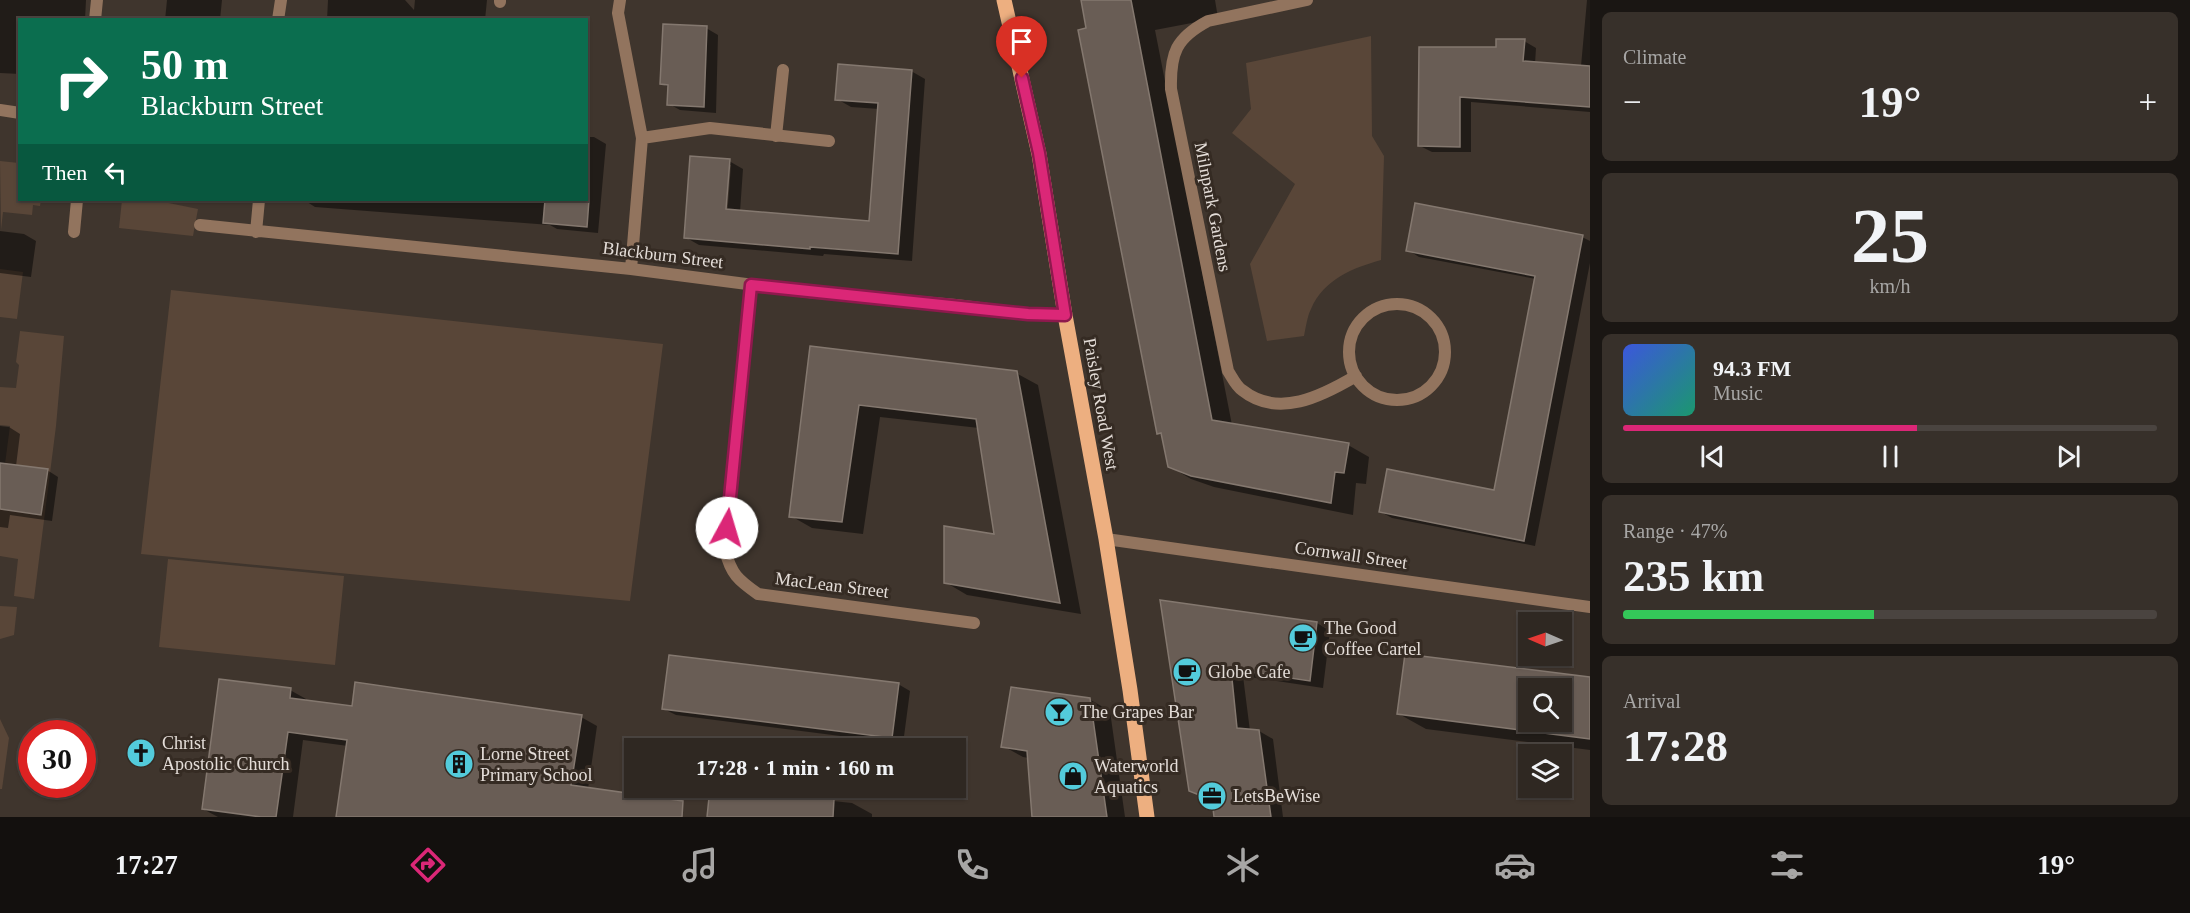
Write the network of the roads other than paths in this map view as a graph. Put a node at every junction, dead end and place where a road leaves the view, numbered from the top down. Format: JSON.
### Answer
{"nodes":[{"id":1,"x":97,"y":0,"type":"edge"},
{"id":2,"x":280,"y":0,"type":"edge"},
{"id":3,"x":620,"y":0,"type":"edge"},
{"id":4,"x":1004,"y":0,"type":"edge"},
{"id":5,"x":1307,"y":0,"type":"edge"},
{"id":6,"x":94,"y":18,"type":"edge"},
{"id":7,"x":279,"y":18,"type":"edge"},
{"id":8,"x":783,"y":70,"type":"dead end"},
{"id":9,"x":0,"y":111,"type":"edge"},
{"id":10,"x":18,"y":113,"type":"edge"},
{"id":11,"x":776,"y":136,"type":"junction"},
{"id":12,"x":642,"y":138,"type":"junction"},
{"id":13,"x":829,"y":141,"type":"dead end"},
{"id":14,"x":77,"y":201,"type":"edge"},
{"id":15,"x":259,"y":201,"type":"edge"},
{"id":16,"x":200,"y":225,"type":"dead end"},
{"id":17,"x":74,"y":232,"type":"dead end"},
{"id":18,"x":256,"y":232,"type":"junction"},
{"id":19,"x":631,"y":269,"type":"junction"},
{"id":20,"x":751,"y":285,"type":"junction"},
{"id":21,"x":1065,"y":315,"type":"junction"},
{"id":22,"x":1356,"y":376,"type":"junction"},
{"id":23,"x":1106,"y":539,"type":"junction"},
{"id":24,"x":1590,"y":607,"type":"edge"},
{"id":25,"x":974,"y":622,"type":"dead end"},
{"id":26,"x":1147,"y":817,"type":"edge"}],
"edges":[{"from":1,"to":6,"type":"street"},
{"from":2,"to":7,"type":"street"},
{"from":3,"to":12,"type":"street"},
{"from":4,"to":21,"type":"main road","name":"Paisley Road West"},
{"from":5,"to":22,"type":"street","name":"Milnpark Gardens"},
{"from":8,"to":11,"type":"street"},
{"from":9,"to":10,"type":"street"},
{"from":11,"to":12,"type":"street"},
{"from":11,"to":13,"type":"street"},
{"from":12,"to":19,"type":"street"},
{"from":14,"to":17,"type":"street"},
{"from":15,"to":18,"type":"street"},
{"from":16,"to":18,"type":"street","name":"Blackburn Street"},
{"from":18,"to":19,"type":"street","name":"Blackburn Street"},
{"from":19,"to":20,"type":"street","name":"Blackburn Street"},
{"from":20,"to":21,"type":"street","name":"Blackburn Street"},
{"from":20,"to":25,"type":"street","name":"MacLean Street"},
{"from":21,"to":23,"type":"main road","name":"Paisley Road West"},
{"from":22,"to":22,"type":"street"},
{"from":23,"to":24,"type":"street","name":"Cornwall Street"},
{"from":23,"to":26,"type":"main road","name":"Paisley Road West"}]}
